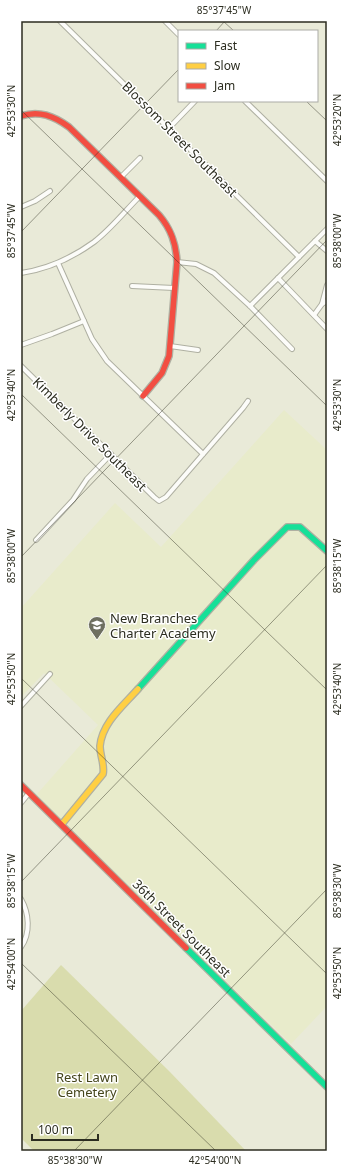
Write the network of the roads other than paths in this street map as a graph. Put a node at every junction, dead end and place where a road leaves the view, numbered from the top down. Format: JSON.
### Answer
{"nodes":[{"id":1,"x":60,"y":21,"type":"edge"},
{"id":2,"x":164,"y":21,"type":"edge"},
{"id":3,"x":178,"y":34,"type":"edge"},
{"id":4,"x":195,"y":102,"type":"edge"},
{"id":5,"x":246,"y":102,"type":"edge"},
{"id":6,"x":21,"y":116,"type":"edge"},
{"id":7,"x":169,"y":128,"type":"junction"},
{"id":8,"x":140,"y":158,"type":"dead end"},
{"id":9,"x":121,"y":177,"type":"junction"},
{"id":10,"x":327,"y":182,"type":"edge"},
{"id":11,"x":50,"y":191,"type":"dead end"},
{"id":12,"x":140,"y":196,"type":"junction"},
{"id":13,"x":21,"y":207,"type":"edge"},
{"id":14,"x":327,"y":229,"type":"edge"},
{"id":15,"x":315,"y":241,"type":"junction"},
{"id":16,"x":327,"y":251,"type":"edge"},
{"id":17,"x":299,"y":257,"type":"junction"},
{"id":18,"x":177,"y":262,"type":"junction"},
{"id":19,"x":58,"y":263,"type":"junction"},
{"id":20,"x":21,"y":273,"type":"edge"},
{"id":21,"x":278,"y":278,"type":"junction"},
{"id":22,"x":327,"y":285,"type":"edge"},
{"id":23,"x":132,"y":286,"type":"dead end"},
{"id":24,"x":174,"y":288,"type":"junction"},
{"id":25,"x":327,"y":301,"type":"edge"},
{"id":26,"x":322,"y":304,"type":"junction"},
{"id":27,"x":250,"y":306,"type":"junction"},
{"id":28,"x":314,"y":315,"type":"junction"},
{"id":29,"x":84,"y":321,"type":"junction"},
{"id":30,"x":327,"y":329,"type":"edge"},
{"id":31,"x":21,"y":345,"type":"edge"},
{"id":32,"x":170,"y":346,"type":"junction"},
{"id":33,"x":292,"y":349,"type":"dead end"},
{"id":34,"x":198,"y":350,"type":"dead end"},
{"id":35,"x":21,"y":366,"type":"edge"},
{"id":36,"x":143,"y":396,"type":"junction"},
{"id":37,"x":248,"y":401,"type":"dead end"},
{"id":38,"x":111,"y":454,"type":"junction"},
{"id":39,"x":203,"y":454,"type":"junction"},
{"id":40,"x":36,"y":540,"type":"dead end"},
{"id":41,"x":327,"y":551,"type":"edge"},
{"id":42,"x":50,"y":674,"type":"dead end"},
{"id":43,"x":21,"y":706,"type":"edge"},
{"id":44,"x":21,"y":785,"type":"edge"},
{"id":45,"x":30,"y":793,"type":"junction"},
{"id":46,"x":21,"y":803,"type":"edge"},
{"id":47,"x":62,"y":824,"type":"junction"},
{"id":48,"x":21,"y":898,"type":"edge"},
{"id":49,"x":21,"y":947,"type":"edge"},
{"id":50,"x":327,"y":1086,"type":"edge"}],
"edges":[{"from":1,"to":7,"type":"street","name":"Blossom Street Southeast"},
{"from":2,"to":3,"type":"street"},
{"from":4,"to":7,"type":"street"},
{"from":5,"to":10,"type":"street"},
{"from":6,"to":9,"type":"street"},
{"from":7,"to":17,"type":"street","name":"Blossom Street Southeast"},
{"from":8,"to":9,"type":"street"},
{"from":9,"to":12,"type":"street"},
{"from":11,"to":13,"type":"street"},
{"from":12,"to":18,"type":"street"},
{"from":12,"to":19,"type":"street"},
{"from":14,"to":15,"type":"street"},
{"from":15,"to":16,"type":"street"},
{"from":15,"to":17,"type":"street"},
{"from":17,"to":21,"type":"street"},
{"from":18,"to":24,"type":"street"},
{"from":18,"to":27,"type":"street"},
{"from":19,"to":20,"type":"street"},
{"from":19,"to":29,"type":"street"},
{"from":21,"to":27,"type":"street"},
{"from":21,"to":28,"type":"street"},
{"from":22,"to":26,"type":"street"},
{"from":23,"to":24,"type":"street"},
{"from":24,"to":32,"type":"street"},
{"from":25,"to":26,"type":"street"},
{"from":26,"to":28,"type":"street"},
{"from":27,"to":33,"type":"street"},
{"from":28,"to":30,"type":"street"},
{"from":29,"to":31,"type":"street"},
{"from":29,"to":36,"type":"street"},
{"from":32,"to":34,"type":"street"},
{"from":32,"to":36,"type":"street"},
{"from":35,"to":38,"type":"street","name":"Kimberly Drive Southeast"},
{"from":36,"to":39,"type":"street"},
{"from":37,"to":39,"type":"street"},
{"from":38,"to":39,"type":"street","name":"Kimberly Drive Southeast"},
{"from":38,"to":40,"type":"street"},
{"from":41,"to":47,"type":"street"},
{"from":42,"to":43,"type":"street"},
{"from":44,"to":45,"type":"street","name":"36th Street Southeast"},
{"from":45,"to":46,"type":"street"},
{"from":45,"to":47,"type":"street","name":"36th Street Southeast"},
{"from":47,"to":50,"type":"street","name":"36th Street Southeast"},
{"from":48,"to":49,"type":"street"}]}
